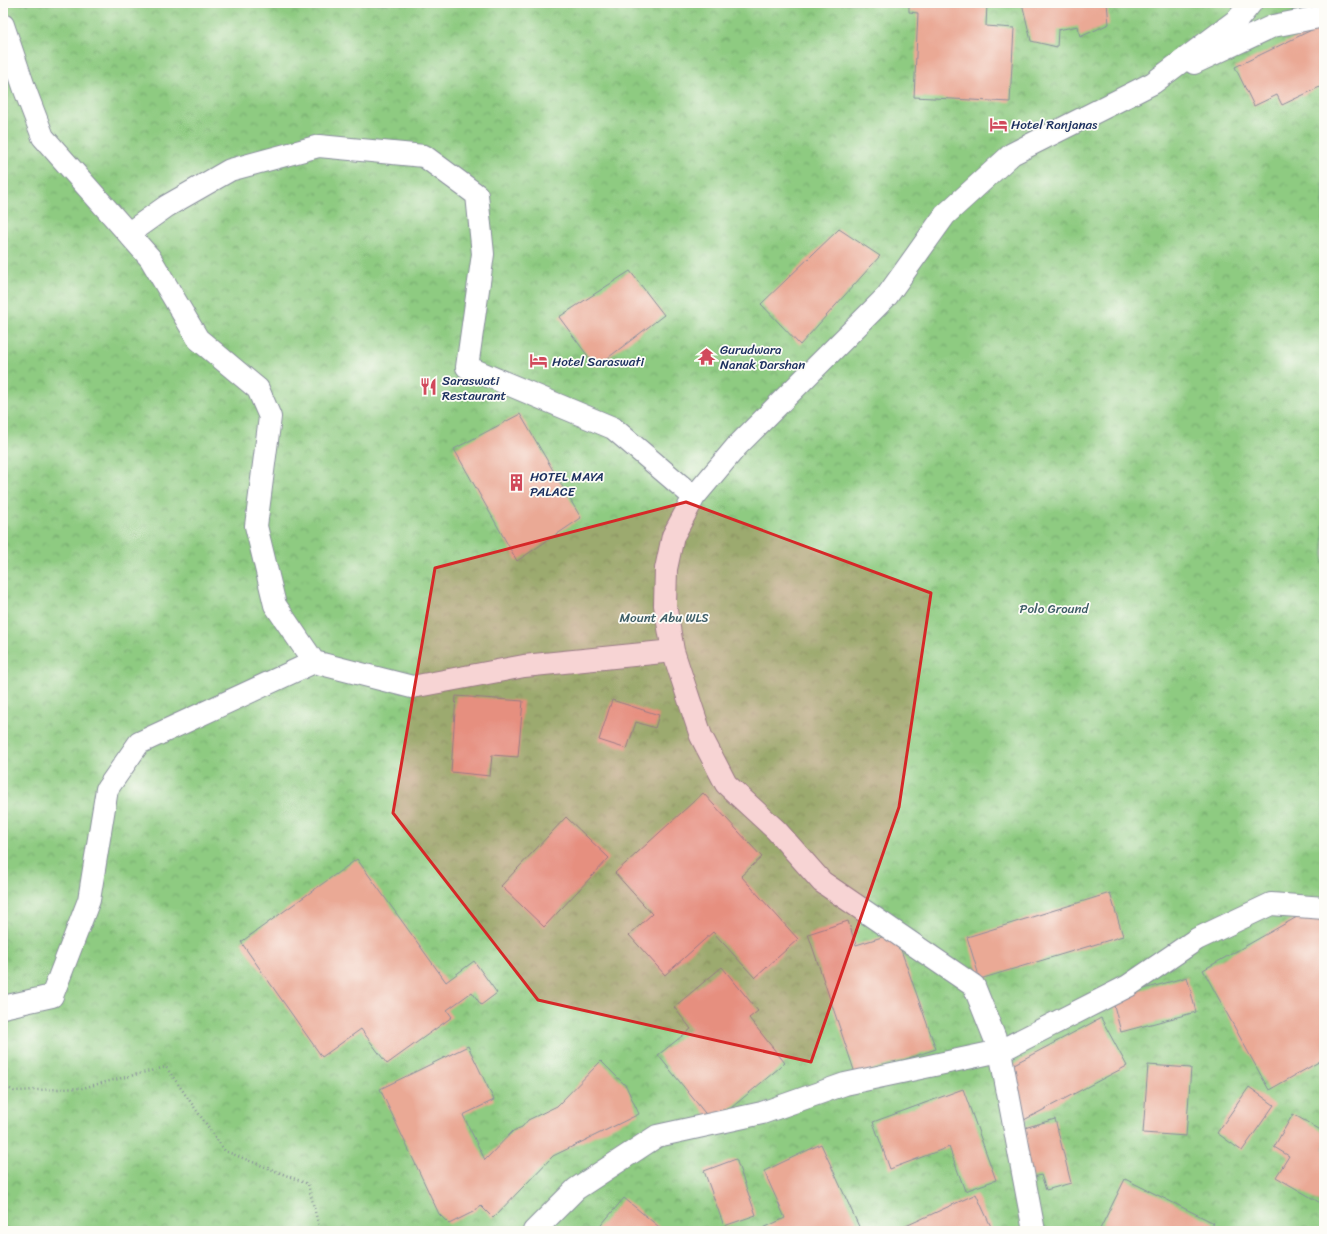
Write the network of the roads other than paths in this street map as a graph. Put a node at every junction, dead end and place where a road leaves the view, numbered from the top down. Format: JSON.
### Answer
{"nodes":[{"id":1,"x":1251,"y":3,"type":"edge"},
{"id":2,"x":1324,"y":16,"type":"edge"},
{"id":3,"x":3,"y":25,"type":"edge"},
{"id":4,"x":1146,"y":86,"type":"junction"},
{"id":5,"x":129,"y":233,"type":"junction"},
{"id":6,"x":694,"y":497,"type":"junction"},
{"id":7,"x":674,"y":651,"type":"junction"},
{"id":8,"x":314,"y":662,"type":"junction"},
{"id":9,"x":1324,"y":908,"type":"edge"},
{"id":10,"x":3,"y":1007,"type":"edge"},
{"id":11,"x":1000,"y":1051,"type":"junction"},
{"id":12,"x":534,"y":1231,"type":"edge"},
{"id":13,"x":1034,"y":1231,"type":"edge"}],
"edges":[{"from":1,"to":4,"type":"street"},
{"from":2,"to":4,"type":"street"},
{"from":3,"to":5,"type":"street"},
{"from":4,"to":6,"type":"street"},
{"from":5,"to":6,"type":"street"},
{"from":5,"to":8,"type":"street"},
{"from":6,"to":7,"type":"street"},
{"from":7,"to":8,"type":"street"},
{"from":7,"to":11,"type":"street"},
{"from":8,"to":10,"type":"street"},
{"from":9,"to":11,"type":"street"},
{"from":11,"to":12,"type":"street"},
{"from":11,"to":13,"type":"street"}]}
